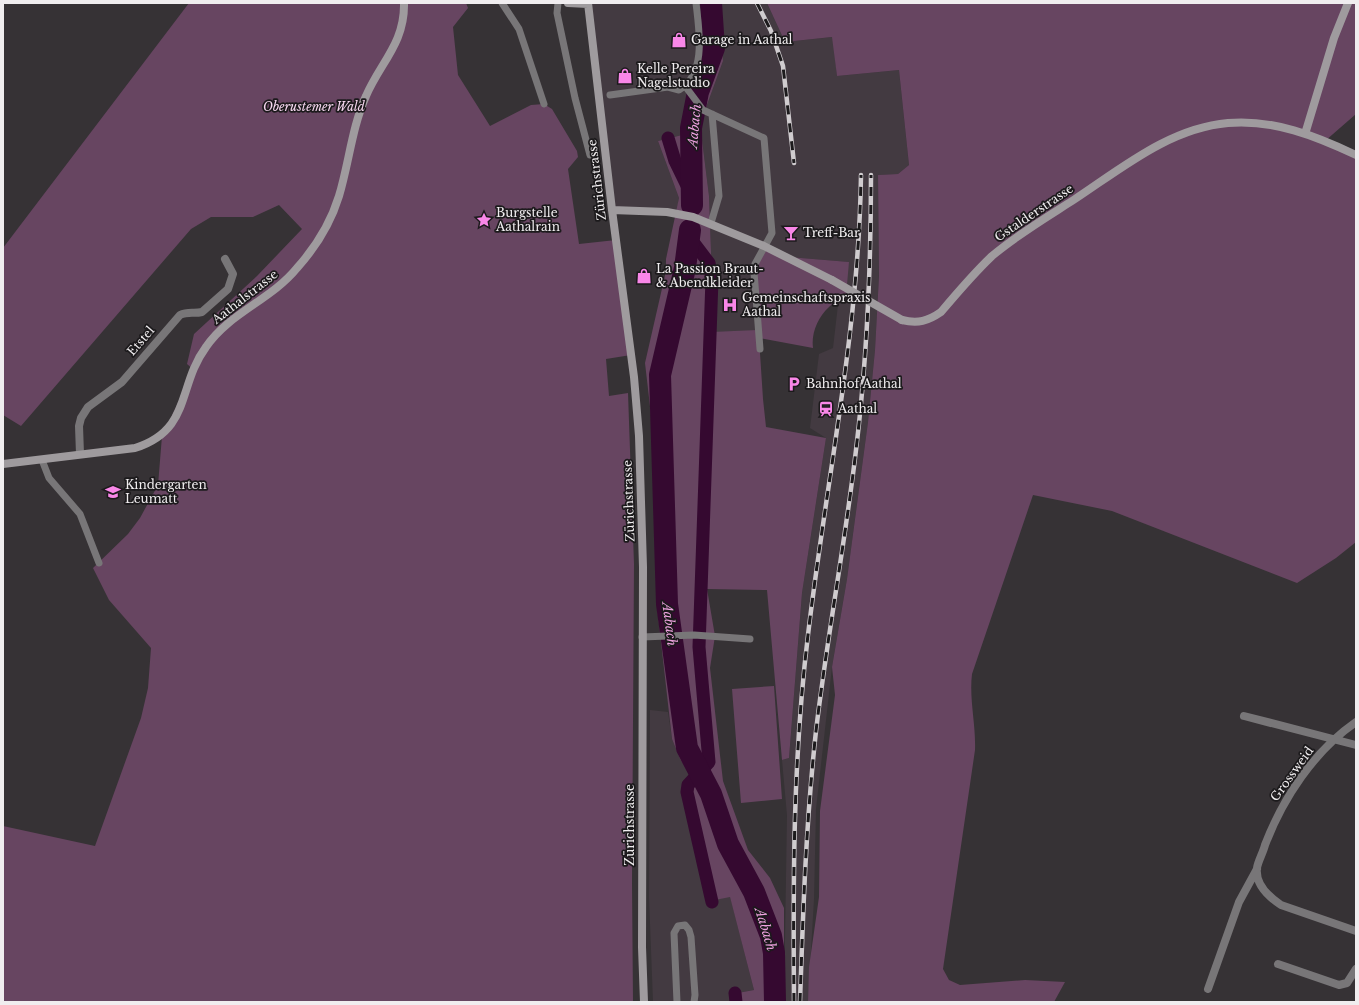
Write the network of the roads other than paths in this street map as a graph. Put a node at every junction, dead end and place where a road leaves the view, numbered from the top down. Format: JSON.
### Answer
{"nodes":[{"id":1,"x":404,"y":3,"type":"edge"},
{"id":2,"x":502,"y":3,"type":"edge"},
{"id":3,"x":558,"y":3,"type":"edge"},
{"id":4,"x":568,"y":3,"type":"edge"},
{"id":5,"x":696,"y":3,"type":"edge"},
{"id":6,"x":1348,"y":3,"type":"edge"},
{"id":7,"x":588,"y":4,"type":"edge"},
{"id":8,"x":687,"y":88,"type":"junction"},
{"id":9,"x":610,"y":95,"type":"dead end"},
{"id":10,"x":544,"y":104,"type":"dead end"},
{"id":11,"x":712,"y":114,"type":"junction"},
{"id":12,"x":1305,"y":134,"type":"junction"},
{"id":13,"x":590,"y":155,"type":"dead end"},
{"id":14,"x":1356,"y":155,"type":"edge"},
{"id":15,"x":612,"y":210,"type":"junction"},
{"id":16,"x":711,"y":223,"type":"junction"},
{"id":17,"x":764,"y":246,"type":"junction"},
{"id":18,"x":225,"y":259,"type":"dead end"},
{"id":19,"x":760,"y":349,"type":"dead end"},
{"id":20,"x":80,"y":454,"type":"junction"},
{"id":21,"x":42,"y":460,"type":"junction"},
{"id":22,"x":3,"y":464,"type":"edge"},
{"id":23,"x":99,"y":563,"type":"dead end"},
{"id":24,"x":642,"y":637,"type":"junction"},
{"id":25,"x":750,"y":639,"type":"dead end"},
{"id":26,"x":1244,"y":716,"type":"dead end"},
{"id":27,"x":1356,"y":722,"type":"edge"},
{"id":28,"x":1334,"y":740,"type":"junction"},
{"id":29,"x":1356,"y":746,"type":"edge"},
{"id":30,"x":1257,"y":869,"type":"junction"},
{"id":31,"x":1356,"y":931,"type":"edge"},
{"id":32,"x":1278,"y":964,"type":"dead end"},
{"id":33,"x":1356,"y":969,"type":"edge"},
{"id":34,"x":1208,"y":989,"type":"dead end"},
{"id":35,"x":644,"y":1002,"type":"edge"},
{"id":36,"x":677,"y":1002,"type":"edge"},
{"id":37,"x":694,"y":1002,"type":"edge"}],
"edges":[{"from":1,"to":20,"type":"street","name":"Aathalstrasse"},
{"from":2,"to":10,"type":"lane"},
{"from":3,"to":13,"type":"lane"},
{"from":4,"to":7,"type":"street"},
{"from":5,"to":8,"type":"lane"},
{"from":6,"to":12,"type":"street"},
{"from":7,"to":15,"type":"street","name":"Zürichstrasse"},
{"from":8,"to":9,"type":"lane"},
{"from":8,"to":11,"type":"lane"},
{"from":11,"to":16,"type":"lane"},
{"from":11,"to":17,"type":"lane"},
{"from":12,"to":14,"type":"street","name":"Gstalderstrasse"},
{"from":12,"to":17,"type":"street","name":"Gstalderstrasse","bridge":true},
{"from":15,"to":16,"type":"street","name":"Gstalderstrasse"},
{"from":15,"to":24,"type":"street","name":"Zürichstrasse"},
{"from":16,"to":17,"type":"street","name":"Gstalderstrasse"},
{"from":17,"to":19,"type":"lane"},
{"from":18,"to":20,"type":"street","name":"Etstel"},
{"from":20,"to":21,"type":"street","name":"Aathalstrasse"},
{"from":21,"to":22,"type":"street","name":"Aathalstrasse"},
{"from":21,"to":23,"type":"lane"},
{"from":24,"to":25,"type":"lane"},
{"from":24,"to":35,"type":"street","name":"Zürichstrasse"},
{"from":26,"to":28,"type":"street","name":"Grossweid"},
{"from":27,"to":28,"type":"street","name":"Grossweid"},
{"from":28,"to":29,"type":"street","name":"Grossweid"},
{"from":28,"to":30,"type":"street","name":"Grossweid"},
{"from":30,"to":31,"type":"street"},
{"from":30,"to":34,"type":"street","name":"Grossweid"},
{"from":32,"to":33,"type":"street"},
{"from":36,"to":37,"type":"lane"}]}
